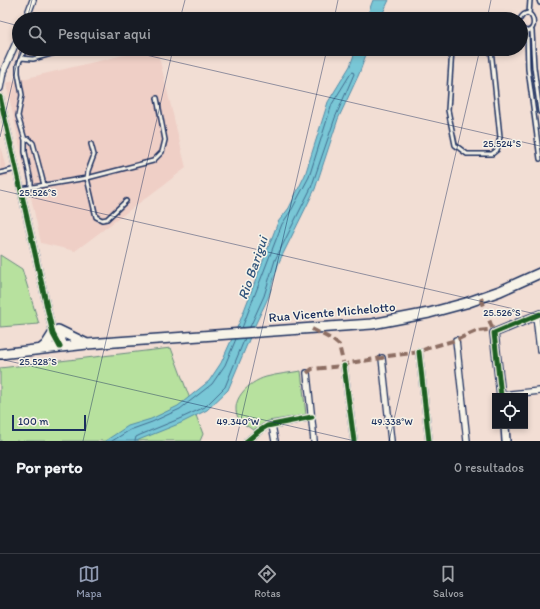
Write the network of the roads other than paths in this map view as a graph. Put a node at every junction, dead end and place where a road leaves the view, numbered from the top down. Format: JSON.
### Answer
{"nodes":[{"id":1,"x":33,"y":0,"type":"edge"},
{"id":2,"x":530,"y":0,"type":"edge"},
{"id":3,"x":30,"y":12,"type":"edge"},
{"id":4,"x":529,"y":14,"type":"joint"},
{"id":5,"x":528,"y":31,"type":"edge"},
{"id":6,"x":532,"y":31,"type":"junction"},
{"id":7,"x":12,"y":52,"type":"edge"},
{"id":8,"x":44,"y":56,"type":"edge"},
{"id":9,"x":452,"y":56,"type":"edge"},
{"id":10,"x":492,"y":56,"type":"edge"},
{"id":11,"x":528,"y":56,"type":"edge"},
{"id":12,"x":21,"y":58,"type":"joint"},
{"id":13,"x":540,"y":66,"type":"edge"},
{"id":14,"x":534,"y":67,"type":"junction"},
{"id":15,"x":528,"y":69,"type":"junction"},
{"id":16,"x":0,"y":88,"type":"edge"},
{"id":17,"x":0,"y":97,"type":"edge"},
{"id":18,"x":157,"y":98,"type":"dead end"},
{"id":19,"x":540,"y":112,"type":"edge"},
{"id":20,"x":25,"y":140,"type":"junction"},
{"id":21,"x":91,"y":144,"type":"dead end"},
{"id":22,"x":540,"y":159,"type":"edge"},
{"id":23,"x":17,"y":169,"type":"junction"},
{"id":24,"x":0,"y":173,"type":"edge"},
{"id":25,"x":87,"y":178,"type":"junction"},
{"id":26,"x":44,"y":185,"type":"junction"},
{"id":27,"x":31,"y":187,"type":"junction"},
{"id":28,"x":21,"y":189,"type":"junction"},
{"id":29,"x":126,"y":201,"type":"dead end"},
{"id":30,"x":540,"y":273,"type":"edge"},
{"id":31,"x":538,"y":315,"type":"edge"},
{"id":32,"x":56,"y":332,"type":"junction"},
{"id":33,"x":456,"y":340,"type":"dead end"},
{"id":34,"x":87,"y":344,"type":"junction"},
{"id":35,"x":62,"y":347,"type":"junction"},
{"id":36,"x":41,"y":349,"type":"junction"},
{"id":37,"x":540,"y":350,"type":"edge"},
{"id":38,"x":419,"y":352,"type":"dead end"},
{"id":39,"x":0,"y":354,"type":"edge"},
{"id":40,"x":382,"y":358,"type":"dead end"},
{"id":41,"x":344,"y":366,"type":"dead end"},
{"id":42,"x":306,"y":373,"type":"dead end"},
{"id":43,"x":540,"y":391,"type":"edge"},
{"id":44,"x":501,"y":393,"type":"edge"},
{"id":45,"x":524,"y":393,"type":"edge"},
{"id":46,"x":312,"y":417,"type":"junction"},
{"id":47,"x":272,"y":425,"type":"junction"},
{"id":48,"x":505,"y":429,"type":"edge"},
{"id":49,"x":247,"y":441,"type":"edge"},
{"id":50,"x":275,"y":441,"type":"edge"},
{"id":51,"x":314,"y":441,"type":"edge"},
{"id":52,"x":354,"y":441,"type":"edge"},
{"id":53,"x":391,"y":441,"type":"edge"},
{"id":54,"x":429,"y":441,"type":"edge"},
{"id":55,"x":467,"y":441,"type":"edge"},
{"id":56,"x":506,"y":441,"type":"edge"}],
"edges":[{"from":1,"to":3,"type":"street"},
{"from":2,"to":4,"type":"lane"},
{"from":4,"to":6,"type":"lane"},
{"from":5,"to":6,"type":"lane"},
{"from":6,"to":14,"type":"lane"},
{"from":7,"to":16,"type":"street"},
{"from":8,"to":12,"type":"lane"},
{"from":9,"to":10,"type":"lane"},
{"from":11,"to":15,"type":"lane"},
{"from":12,"to":20,"type":"lane"},
{"from":13,"to":14,"type":"lane"},
{"from":14,"to":15,"type":"lane"},
{"from":14,"to":19,"type":"lane"},
{"from":15,"to":22,"type":"lane"},
{"from":17,"to":23,"type":"street"},
{"from":18,"to":25,"type":"lane"},
{"from":20,"to":26,"type":"lane"},
{"from":20,"to":27,"type":"lane"},
{"from":21,"to":25,"type":"lane"},
{"from":23,"to":24,"type":"lane"},
{"from":23,"to":28,"type":"street"},
{"from":25,"to":26,"type":"lane"},
{"from":25,"to":29,"type":"lane"},
{"from":26,"to":27,"type":"lane"},
{"from":27,"to":28,"type":"lane"},
{"from":28,"to":32,"type":"street"},
{"from":30,"to":34,"type":"main road","name":"Rua Vicente Michelotto"},
{"from":31,"to":37,"type":"street"},
{"from":31,"to":44,"type":"street"},
{"from":32,"to":34,"type":"main road"},
{"from":32,"to":35,"type":"street"},
{"from":32,"to":36,"type":"main road"},
{"from":33,"to":55,"type":"street"},
{"from":34,"to":35,"type":"main road","name":"Rua Vicente Michelotto"},
{"from":35,"to":36,"type":"main road","name":"Rua Vicente Michelotto"},
{"from":36,"to":39,"type":"main road","name":"Rua Vicente Michelotto"},
{"from":38,"to":54,"type":"street"},
{"from":40,"to":53,"type":"street"},
{"from":41,"to":52,"type":"street"},
{"from":42,"to":46,"type":"street"},
{"from":43,"to":45,"type":"street"},
{"from":46,"to":47,"type":"street"},
{"from":46,"to":51,"type":"street"},
{"from":47,"to":49,"type":"street"},
{"from":47,"to":50,"type":"street"},
{"from":48,"to":56,"type":"street"}]}
